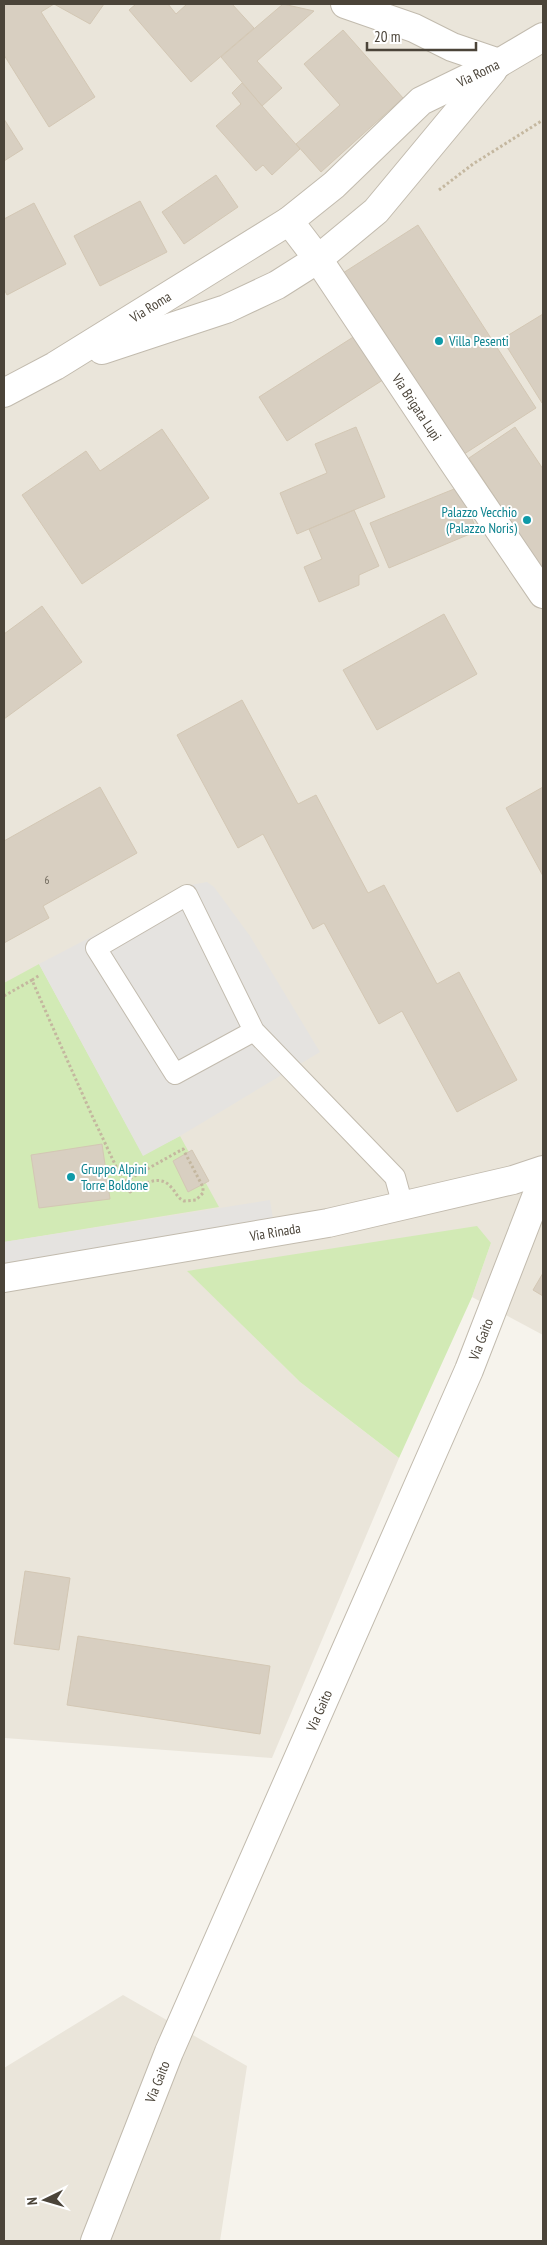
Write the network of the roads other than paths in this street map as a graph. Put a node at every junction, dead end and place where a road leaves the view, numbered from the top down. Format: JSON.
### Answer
{"nodes":[{"id":1,"x":344,"y":4,"type":"edge"},
{"id":2,"x":543,"y":37,"type":"edge"},
{"id":3,"x":499,"y":63,"type":"junction"},
{"id":4,"x":289,"y":221,"type":"junction"},
{"id":5,"x":318,"y":259,"type":"junction"},
{"id":6,"x":55,"y":366,"type":"junction"},
{"id":7,"x":4,"y":393,"type":"edge"},
{"id":8,"x":543,"y":594,"type":"edge"},
{"id":9,"x":254,"y":1031,"type":"junction"},
{"id":10,"x":543,"y":1170,"type":"edge"},
{"id":11,"x":543,"y":1178,"type":"edge"},
{"id":12,"x":402,"y":1206,"type":"junction"},
{"id":13,"x":4,"y":1278,"type":"edge"},
{"id":14,"x":95,"y":2241,"type":"edge"}],
"edges":[{"from":1,"to":3,"type":"street"},
{"from":2,"to":3,"type":"street"},
{"from":3,"to":4,"type":"street","name":"Via Roma"},
{"from":3,"to":5,"type":"street","name":"Via Roma"},
{"from":4,"to":5,"type":"street","name":"Via Brigata Lupi"},
{"from":4,"to":6,"type":"street","name":"Via Roma"},
{"from":5,"to":6,"type":"street","name":"Via Roma"},
{"from":5,"to":8,"type":"street","name":"Via Brigata Lupi"},
{"from":6,"to":7,"type":"street","name":"Via Roma"},
{"from":9,"to":9,"type":"lane"},
{"from":9,"to":12,"type":"lane"},
{"from":10,"to":12,"type":"street","name":"Via Rinada"},
{"from":11,"to":14,"type":"street","name":"Via Gaito"},
{"from":12,"to":13,"type":"street","name":"Via Rinada"}]}
